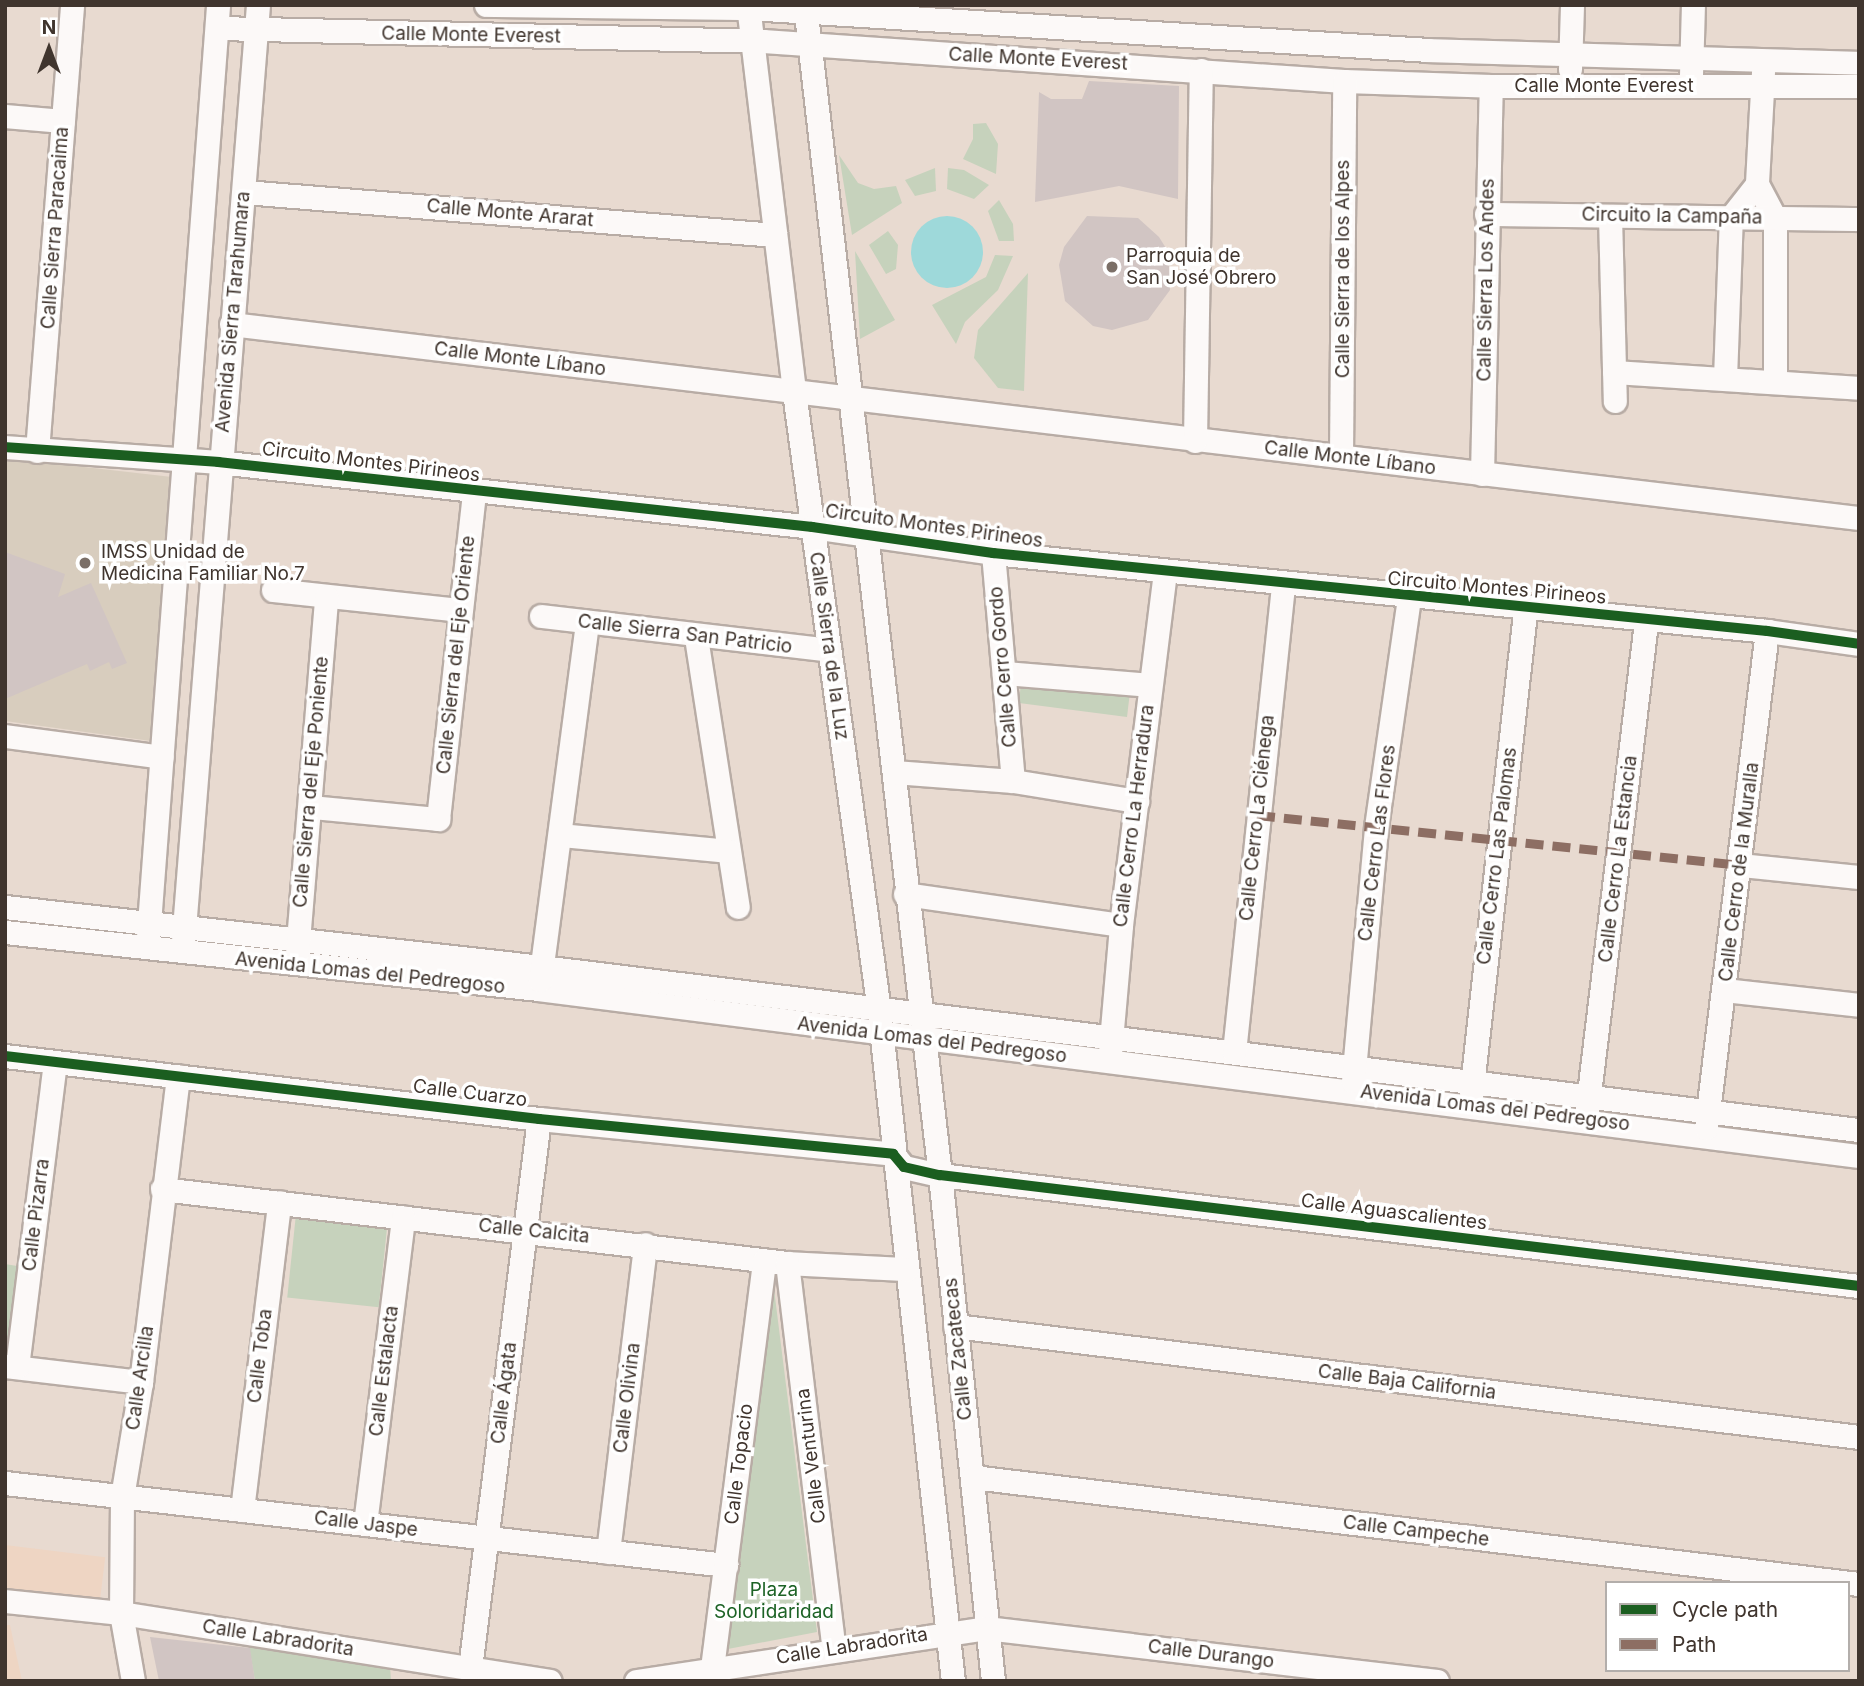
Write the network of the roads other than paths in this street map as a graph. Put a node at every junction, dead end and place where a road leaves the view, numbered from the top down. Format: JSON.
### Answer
{"nodes":[{"id":1,"x":72,"y":5,"type":"edge"},
{"id":2,"x":258,"y":5,"type":"edge"},
{"id":3,"x":486,"y":5,"type":"edge"},
{"id":4,"x":1572,"y":5,"type":"edge"},
{"id":5,"x":1693,"y":5,"type":"edge"},
{"id":6,"x":518,"y":6,"type":"edge"},
{"id":7,"x":754,"y":8,"type":"edge"},
{"id":8,"x":801,"y":11,"type":"edge"},
{"id":9,"x":217,"y":16,"type":"edge"},
{"id":10,"x":1107,"y":28,"type":"junction"},
{"id":11,"x":257,"y":30,"type":"junction"},
{"id":12,"x":518,"y":36,"type":"junction"},
{"id":13,"x":757,"y":41,"type":"junction"},
{"id":14,"x":802,"y":45,"type":"junction"},
{"id":15,"x":1428,"y":50,"type":"junction"},
{"id":16,"x":1571,"y":55,"type":"junction"},
{"id":17,"x":1691,"y":60,"type":"junction"},
{"id":18,"x":1105,"y":62,"type":"junction"},
{"id":19,"x":1764,"y":63,"type":"junction"},
{"id":20,"x":1859,"y":64,"type":"edge"},
{"id":21,"x":1201,"y":70,"type":"junction"},
{"id":22,"x":1345,"y":82,"type":"junction"},
{"id":23,"x":1427,"y":84,"type":"junction"},
{"id":24,"x":1569,"y":85,"type":"junction"},
{"id":25,"x":1691,"y":85,"type":"junction"},
{"id":26,"x":1491,"y":86,"type":"junction"},
{"id":27,"x":1762,"y":86,"type":"junction"},
{"id":28,"x":1859,"y":86,"type":"edge"},
{"id":29,"x":5,"y":116,"type":"edge"},
{"id":30,"x":63,"y":121,"type":"junction"},
{"id":31,"x":1757,"y":184,"type":"junction"},
{"id":32,"x":244,"y":192,"type":"junction"},
{"id":33,"x":1486,"y":214,"type":"junction"},
{"id":34,"x":1610,"y":216,"type":"junction"},
{"id":35,"x":1731,"y":217,"type":"junction"},
{"id":36,"x":1775,"y":218,"type":"junction"},
{"id":37,"x":1859,"y":219,"type":"edge"},
{"id":38,"x":775,"y":235,"type":"junction"},
{"id":39,"x":231,"y":324,"type":"junction"},
{"id":40,"x":1614,"y":372,"type":"junction"},
{"id":41,"x":1726,"y":378,"type":"junction"},
{"id":42,"x":1775,"y":382,"type":"junction"},
{"id":43,"x":1859,"y":388,"type":"edge"},
{"id":44,"x":801,"y":393,"type":"junction"},
{"id":45,"x":847,"y":397,"type":"junction"},
{"id":46,"x":1615,"y":401,"type":"dead end"},
{"id":47,"x":1195,"y":441,"type":"junction"},
{"id":48,"x":5,"y":447,"type":"edge"},
{"id":49,"x":37,"y":451,"type":"junction"},
{"id":50,"x":1341,"y":456,"type":"junction"},
{"id":51,"x":184,"y":462,"type":"junction"},
{"id":52,"x":218,"y":462,"type":"junction"},
{"id":53,"x":1482,"y":474,"type":"junction"},
{"id":54,"x":474,"y":492,"type":"junction"},
{"id":55,"x":1859,"y":518,"type":"edge"},
{"id":56,"x":820,"y":529,"type":"junction"},
{"id":57,"x":859,"y":533,"type":"junction"},
{"id":58,"x":993,"y":553,"type":"junction"},
{"id":59,"x":1165,"y":572,"type":"junction"},
{"id":60,"x":1283,"y":584,"type":"junction"},
{"id":61,"x":273,"y":590,"type":"dead end"},
{"id":62,"x":326,"y":597,"type":"junction"},
{"id":63,"x":1409,"y":598,"type":"junction"},
{"id":64,"x":1526,"y":607,"type":"junction"},
{"id":65,"x":459,"y":610,"type":"junction"},
{"id":66,"x":541,"y":616,"type":"dead end"},
{"id":67,"x":1646,"y":620,"type":"junction"},
{"id":68,"x":587,"y":622,"type":"junction"},
{"id":69,"x":1767,"y":631,"type":"junction"},
{"id":70,"x":696,"y":637,"type":"junction"},
{"id":71,"x":1859,"y":644,"type":"edge"},
{"id":72,"x":829,"y":650,"type":"junction"},
{"id":73,"x":1004,"y":673,"type":"junction"},
{"id":74,"x":1149,"y":685,"type":"junction"},
{"id":75,"x":5,"y":736,"type":"edge"},
{"id":76,"x":162,"y":757,"type":"junction"},
{"id":77,"x":894,"y":772,"type":"junction"},
{"id":78,"x":1013,"y":781,"type":"junction"},
{"id":79,"x":1137,"y":801,"type":"junction"},
{"id":80,"x":311,"y":807,"type":"junction"},
{"id":81,"x":560,"y":835,"type":"junction"},
{"id":82,"x":727,"y":851,"type":"junction"},
{"id":83,"x":1741,"y":865,"type":"junction"},
{"id":84,"x":1859,"y":877,"type":"edge"},
{"id":85,"x":905,"y":894,"type":"junction"},
{"id":86,"x":5,"y":907,"type":"edge"},
{"id":87,"x":738,"y":908,"type":"dead end"},
{"id":88,"x":149,"y":924,"type":"junction"},
{"id":89,"x":1121,"y":925,"type":"junction"},
{"id":90,"x":184,"y":927,"type":"junction"},
{"id":91,"x":5,"y":932,"type":"edge"},
{"id":92,"x":298,"y":940,"type":"junction"},
{"id":93,"x":146,"y":950,"type":"junction"},
{"id":94,"x":182,"y":954,"type":"junction"},
{"id":95,"x":295,"y":967,"type":"junction"},
{"id":96,"x":540,"y":978,"type":"junction"},
{"id":97,"x":1724,"y":990,"type":"junction"},
{"id":98,"x":1859,"y":1005,"type":"edge"},
{"id":99,"x":879,"y":1011,"type":"junction"},
{"id":100,"x":917,"y":1027,"type":"junction"},
{"id":101,"x":881,"y":1036,"type":"junction"},
{"id":102,"x":1111,"y":1036,"type":"junction"},
{"id":103,"x":1234,"y":1052,"type":"junction"},
{"id":104,"x":5,"y":1056,"type":"edge"},
{"id":105,"x":1110,"y":1061,"type":"junction"},
{"id":106,"x":55,"y":1063,"type":"junction"},
{"id":107,"x":1354,"y":1066,"type":"junction"},
{"id":108,"x":178,"y":1076,"type":"junction"},
{"id":109,"x":1472,"y":1082,"type":"junction"},
{"id":110,"x":1352,"y":1090,"type":"junction"},
{"id":111,"x":1470,"y":1105,"type":"junction"},
{"id":112,"x":1588,"y":1108,"type":"junction"},
{"id":113,"x":539,"y":1119,"type":"junction"},
{"id":114,"x":1706,"y":1124,"type":"junction"},
{"id":115,"x":1859,"y":1130,"type":"edge"},
{"id":116,"x":1859,"y":1156,"type":"edge"},
{"id":117,"x":915,"y":1167,"type":"junction"},
{"id":118,"x":162,"y":1189,"type":"junction"},
{"id":119,"x":279,"y":1202,"type":"junction"},
{"id":120,"x":403,"y":1217,"type":"junction"},
{"id":121,"x":525,"y":1230,"type":"junction"},
{"id":122,"x":645,"y":1244,"type":"junction"},
{"id":123,"x":764,"y":1260,"type":"junction"},
{"id":124,"x":788,"y":1263,"type":"junction"},
{"id":125,"x":907,"y":1269,"type":"junction"},
{"id":126,"x":1859,"y":1286,"type":"edge"},
{"id":127,"x":955,"y":1326,"type":"junction"},
{"id":128,"x":11,"y":1366,"type":"edge"},
{"id":129,"x":141,"y":1382,"type":"junction"},
{"id":130,"x":1859,"y":1437,"type":"edge"},
{"id":131,"x":973,"y":1477,"type":"junction"},
{"id":132,"x":5,"y":1483,"type":"edge"},
{"id":133,"x":122,"y":1497,"type":"junction"},
{"id":134,"x":242,"y":1510,"type":"junction"},
{"id":135,"x":365,"y":1524,"type":"junction"},
{"id":136,"x":485,"y":1538,"type":"junction"},
{"id":137,"x":608,"y":1552,"type":"junction"},
{"id":138,"x":726,"y":1565,"type":"junction"},
{"id":139,"x":1834,"y":1581,"type":"edge"},
{"id":140,"x":5,"y":1601,"type":"edge"},
{"id":141,"x":121,"y":1613,"type":"junction"},
{"id":142,"x":966,"y":1629,"type":"junction"},
{"id":143,"x":834,"y":1649,"type":"junction"},
{"id":144,"x":470,"y":1668,"type":"junction"},
{"id":145,"x":712,"y":1668,"type":"junction"},
{"id":146,"x":133,"y":1681,"type":"edge"},
{"id":147,"x":550,"y":1681,"type":"edge"},
{"id":148,"x":636,"y":1681,"type":"edge"},
{"id":149,"x":953,"y":1681,"type":"edge"},
{"id":150,"x":993,"y":1681,"type":"edge"},
{"id":151,"x":1437,"y":1681,"type":"edge"}],
"edges":[{"from":1,"to":30,"type":"street","name":"Calle Sierra Paracaima"},
{"from":2,"to":11,"type":"street","name":"Avenida Sierra Tarahumara"},
{"from":3,"to":6,"type":"street","name":"Calle Monte Everest"},
{"from":4,"to":16,"type":"street"},
{"from":5,"to":17,"type":"street"},
{"from":6,"to":7,"type":"street","name":"Calle Monte Everest"},
{"from":6,"to":12,"type":"street"},
{"from":7,"to":8,"type":"street","name":"Calle Monte Everest"},
{"from":7,"to":13,"type":"street","name":"Calle Sierra de la Luz"},
{"from":8,"to":10,"type":"street","name":"Calle Monte Everest"},
{"from":8,"to":14,"type":"street"},
{"from":9,"to":11,"type":"street","name":"Calle Monte Everest"},
{"from":9,"to":51,"type":"street","name":"Avenida Sierra Tarahumara"},
{"from":10,"to":15,"type":"street","name":"Calle Monte Everest"},
{"from":10,"to":18,"type":"street"},
{"from":11,"to":12,"type":"street","name":"Calle Monte Everest"},
{"from":11,"to":32,"type":"street","name":"Avenida Sierra Tarahumara"},
{"from":12,"to":13,"type":"street","name":"Calle Monte Everest"},
{"from":13,"to":14,"type":"street","name":"Calle Monte Everest"},
{"from":13,"to":38,"type":"street","name":"Calle Sierra de la Luz"},
{"from":14,"to":18,"type":"street","name":"Calle Monte Everest"},
{"from":14,"to":45,"type":"street"},
{"from":15,"to":16,"type":"street","name":"Calle Monte Everest"},
{"from":15,"to":23,"type":"street"},
{"from":16,"to":17,"type":"street","name":"Calle Monte Everest"},
{"from":16,"to":24,"type":"street"},
{"from":17,"to":19,"type":"street","name":"Calle Monte Everest"},
{"from":17,"to":25,"type":"street"},
{"from":18,"to":21,"type":"street","name":"Calle Monte Everest"},
{"from":19,"to":20,"type":"street","name":"Calle Monte Everest"},
{"from":19,"to":27,"type":"street"},
{"from":21,"to":22,"type":"street","name":"Calle Monte Everest"},
{"from":21,"to":47,"type":"street"},
{"from":22,"to":23,"type":"street","name":"Calle Monte Everest"},
{"from":22,"to":50,"type":"street","name":"Calle Sierra de los Alpes"},
{"from":23,"to":26,"type":"street","name":"Calle Monte Everest"},
{"from":24,"to":25,"type":"street","name":"Calle Monte Everest"},
{"from":24,"to":26,"type":"street","name":"Calle Monte Everest"},
{"from":25,"to":27,"type":"street","name":"Calle Monte Everest"},
{"from":26,"to":33,"type":"street","name":"Calle Sierra Los Andes"},
{"from":27,"to":28,"type":"street","name":"Calle Monte Everest"},
{"from":27,"to":31,"type":"street"},
{"from":29,"to":30,"type":"street"},
{"from":30,"to":49,"type":"street","name":"Calle Sierra Paracaima"},
{"from":31,"to":35,"type":"street"},
{"from":31,"to":36,"type":"street"},
{"from":32,"to":38,"type":"street","name":"Calle Monte Ararat"},
{"from":32,"to":39,"type":"street","name":"Avenida Sierra Tarahumara"},
{"from":33,"to":34,"type":"street","name":"Circuito la Campaña"},
{"from":33,"to":53,"type":"street","name":"Calle Sierra Los Andes"},
{"from":34,"to":35,"type":"street","name":"Circuito la Campaña"},
{"from":34,"to":40,"type":"street"},
{"from":35,"to":36,"type":"street","name":"Circuito la Campaña"},
{"from":35,"to":41,"type":"street"},
{"from":36,"to":37,"type":"street","name":"Circuito la Campaña"},
{"from":36,"to":42,"type":"street"},
{"from":38,"to":44,"type":"street","name":"Calle Sierra de la Luz"},
{"from":39,"to":44,"type":"street","name":"Calle Monte Líbano"},
{"from":39,"to":52,"type":"street","name":"Avenida Sierra Tarahumara"},
{"from":40,"to":41,"type":"street"},
{"from":40,"to":46,"type":"street"},
{"from":41,"to":42,"type":"street"},
{"from":42,"to":43,"type":"street"},
{"from":44,"to":45,"type":"street","name":"Calle Monte Líbano"},
{"from":44,"to":56,"type":"street","name":"Calle Sierra de la Luz"},
{"from":45,"to":47,"type":"street","name":"Calle Monte Líbano"},
{"from":45,"to":57,"type":"street"},
{"from":47,"to":50,"type":"street","name":"Calle Monte Líbano"},
{"from":48,"to":49,"type":"street","name":"Circuito Montes Pirineos"},
{"from":49,"to":51,"type":"street","name":"Circuito Montes Pirineos"},
{"from":50,"to":53,"type":"street","name":"Calle Monte Líbano"},
{"from":51,"to":52,"type":"street","name":"Circuito Montes Pirineos"},
{"from":51,"to":76,"type":"street","name":"Avenida Sierra Tarahumara"},
{"from":52,"to":54,"type":"street","name":"Circuito Montes Pirineos"},
{"from":52,"to":90,"type":"street","name":"Avenida Sierra Tarahumara"},
{"from":53,"to":55,"type":"street","name":"Calle Monte Líbano"},
{"from":54,"to":56,"type":"street","name":"Circuito Montes Pirineos"},
{"from":54,"to":65,"type":"street","name":"Calle Sierra del Eje Oriente"},
{"from":56,"to":57,"type":"street","name":"Circuito Montes Pirineos"},
{"from":56,"to":72,"type":"street","name":"Calle Sierra de la Luz"},
{"from":57,"to":58,"type":"street","name":"Circuito Montes Pirineos"},
{"from":57,"to":77,"type":"street"},
{"from":58,"to":59,"type":"street","name":"Circuito Montes Pirineos"},
{"from":58,"to":73,"type":"street","name":"Calle Cerro Gordo"},
{"from":59,"to":60,"type":"street","name":"Circuito Montes Pirineos"},
{"from":59,"to":74,"type":"street","name":"Calle Cerro La Herradura"},
{"from":60,"to":63,"type":"street","name":"Circuito Montes Pirineos"},
{"from":60,"to":103,"type":"street","name":"Calle Cerro La Ciénega"},
{"from":61,"to":62,"type":"street"},
{"from":62,"to":65,"type":"street"},
{"from":62,"to":80,"type":"street","name":"Calle Sierra del Eje Poniente"},
{"from":63,"to":64,"type":"street","name":"Circuito Montes Pirineos"},
{"from":63,"to":107,"type":"street","name":"Calle Cerro Las Flores"},
{"from":64,"to":67,"type":"street","name":"Circuito Montes Pirineos"},
{"from":64,"to":109,"type":"street","name":"Calle Cerro Las Palomas"},
{"from":65,"to":80,"type":"street","name":"Calle Sierra del Eje Oriente"},
{"from":66,"to":68,"type":"street","name":"Calle Sierra San Patricio"},
{"from":67,"to":69,"type":"street","name":"Circuito Montes Pirineos"},
{"from":67,"to":112,"type":"street","name":"Calle Cerro La Estancia"},
{"from":68,"to":70,"type":"street","name":"Calle Sierra San Patricio"},
{"from":68,"to":81,"type":"street"},
{"from":69,"to":71,"type":"street","name":"Circuito Montes Pirineos"},
{"from":69,"to":83,"type":"street","name":"Calle Cerro de la Muralla"},
{"from":70,"to":72,"type":"street","name":"Calle Sierra San Patricio"},
{"from":70,"to":82,"type":"street"},
{"from":72,"to":99,"type":"street","name":"Calle Sierra de la Luz"},
{"from":73,"to":74,"type":"street"},
{"from":73,"to":78,"type":"street","name":"Calle Cerro Gordo"},
{"from":74,"to":79,"type":"street","name":"Calle Cerro La Herradura"},
{"from":75,"to":76,"type":"street"},
{"from":76,"to":88,"type":"street","name":"Avenida Sierra Tarahumara"},
{"from":77,"to":78,"type":"street"},
{"from":77,"to":85,"type":"street"},
{"from":78,"to":79,"type":"street"},
{"from":79,"to":89,"type":"street","name":"Calle Cerro La Herradura"},
{"from":80,"to":92,"type":"street","name":"Calle Sierra del Eje Poniente"},
{"from":81,"to":82,"type":"street"},
{"from":81,"to":96,"type":"street"},
{"from":82,"to":87,"type":"street"},
{"from":83,"to":84,"type":"street"},
{"from":83,"to":97,"type":"street","name":"Calle Cerro de la Muralla"},
{"from":85,"to":89,"type":"street"},
{"from":85,"to":100,"type":"street"},
{"from":86,"to":88,"type":"street","name":"Avenida Lomas del Pedregoso"},
{"from":88,"to":90,"type":"street","name":"Avenida Lomas del Pedregoso"},
{"from":88,"to":93,"type":"street","name":"Avenida Sierra Tarahumara"},
{"from":89,"to":102,"type":"street","name":"Calle Cerro La Herradura"},
{"from":90,"to":92,"type":"street","name":"Avenida Lomas del Pedregoso"},
{"from":90,"to":94,"type":"street","name":"Avenida Sierra Tarahumara"},
{"from":91,"to":93,"type":"street","name":"Avenida Lomas del Pedregoso"},
{"from":92,"to":95,"type":"street","name":"Calle Sierra del Eje Poniente"},
{"from":92,"to":96,"type":"street","name":"Avenida Lomas del Pedregoso"},
{"from":93,"to":94,"type":"street","name":"Avenida Lomas del Pedregoso"},
{"from":94,"to":95,"type":"street","name":"Avenida Lomas del Pedregoso"},
{"from":95,"to":96,"type":"street","name":"Avenida Lomas del Pedregoso"},
{"from":96,"to":99,"type":"street","name":"Avenida Lomas del Pedregoso"},
{"from":96,"to":101,"type":"street","name":"Avenida Lomas del Pedregoso"},
{"from":97,"to":98,"type":"street"},
{"from":97,"to":114,"type":"street","name":"Calle Cerro de la Muralla"},
{"from":99,"to":100,"type":"street","name":"Avenida Lomas del Pedregoso"},
{"from":99,"to":101,"type":"street","name":"Calle Sierra de la Luz"},
{"from":100,"to":101,"type":"street","name":"Avenida Lomas del Pedregoso"},
{"from":100,"to":102,"type":"street","name":"Avenida Lomas del Pedregoso"},
{"from":100,"to":105,"type":"street","name":"Avenida Lomas del Pedregoso"},
{"from":100,"to":117,"type":"street","name":"Calle Zacatecas"},
{"from":101,"to":117,"type":"street","name":"Calle Zacatecas"},
{"from":102,"to":103,"type":"street","name":"Avenida Lomas del Pedregoso"},
{"from":102,"to":105,"type":"street","name":"Calle Cerro La Herradura"},
{"from":103,"to":107,"type":"street","name":"Avenida Lomas del Pedregoso"},
{"from":104,"to":106,"type":"street","name":"Calle Cuarzo"},
{"from":105,"to":110,"type":"street","name":"Avenida Lomas del Pedregoso"},
{"from":106,"to":108,"type":"street","name":"Calle Cuarzo"},
{"from":106,"to":128,"type":"street","name":"Calle Pizarra"},
{"from":107,"to":109,"type":"street","name":"Avenida Lomas del Pedregoso"},
{"from":107,"to":110,"type":"street","name":"Calle Cerro Las Flores"},
{"from":108,"to":113,"type":"street","name":"Calle Cuarzo"},
{"from":108,"to":118,"type":"street","name":"Calle Arcilla"},
{"from":109,"to":111,"type":"street","name":"Calle Cerro Las Palomas"},
{"from":109,"to":112,"type":"street","name":"Avenida Lomas del Pedregoso"},
{"from":110,"to":111,"type":"street","name":"Avenida Lomas del Pedregoso"},
{"from":111,"to":112,"type":"street","name":"Avenida Lomas del Pedregoso"},
{"from":112,"to":114,"type":"street","name":"Avenida Lomas del Pedregoso"},
{"from":113,"to":117,"type":"street","name":"Calle Cuarzo"},
{"from":113,"to":121,"type":"street","name":"Calle Ágata"},
{"from":114,"to":115,"type":"street","name":"Avenida Lomas del Pedregoso"},
{"from":114,"to":116,"type":"street","name":"Avenida Lomas del Pedregoso"},
{"from":117,"to":125,"type":"street","name":"Calle Zacatecas"},
{"from":117,"to":126,"type":"street","name":"Calle Aguascalientes"},
{"from":117,"to":127,"type":"street","name":"Calle Zacatecas"},
{"from":118,"to":119,"type":"street","name":"Calle Calcita"},
{"from":118,"to":129,"type":"street","name":"Calle Arcilla"},
{"from":119,"to":120,"type":"street","name":"Calle Calcita"},
{"from":119,"to":134,"type":"street","name":"Calle Toba"},
{"from":120,"to":121,"type":"street","name":"Calle Calcita"},
{"from":120,"to":135,"type":"street","name":"Calle Estalacta"},
{"from":121,"to":122,"type":"street","name":"Calle Calcita"},
{"from":121,"to":136,"type":"street","name":"Calle Ágata"},
{"from":122,"to":123,"type":"street","name":"Calle Calcita"},
{"from":122,"to":137,"type":"street","name":"Calle Olivina"},
{"from":123,"to":124,"type":"street","name":"Calle Calcita"},
{"from":123,"to":138,"type":"street","name":"Calle Topacio"},
{"from":124,"to":125,"type":"street","name":"Calle Calcita"},
{"from":124,"to":143,"type":"street","name":"Calle Venturina"},
{"from":125,"to":142,"type":"street","name":"Calle Zacatecas"},
{"from":127,"to":130,"type":"street","name":"Calle Baja California"},
{"from":127,"to":131,"type":"street","name":"Calle Zacatecas"},
{"from":128,"to":129,"type":"street"},
{"from":129,"to":133,"type":"street","name":"Calle Arcilla"},
{"from":131,"to":139,"type":"street","name":"Calle Campeche"},
{"from":131,"to":142,"type":"street","name":"Calle Zacatecas"},
{"from":132,"to":133,"type":"street","name":"Calle Jaspe"},
{"from":133,"to":134,"type":"street","name":"Calle Jaspe"},
{"from":133,"to":141,"type":"street","name":"Calle Arcilla"},
{"from":134,"to":135,"type":"street","name":"Calle Jaspe"},
{"from":135,"to":136,"type":"street","name":"Calle Jaspe"},
{"from":136,"to":137,"type":"street","name":"Calle Jaspe"},
{"from":136,"to":144,"type":"street","name":"Calle Ágata"},
{"from":137,"to":138,"type":"street","name":"Calle Jaspe"},
{"from":138,"to":145,"type":"street","name":"Calle Topacio"},
{"from":140,"to":141,"type":"street","name":"Calle Labradorita"},
{"from":141,"to":144,"type":"street","name":"Calle Labradorita"},
{"from":141,"to":146,"type":"street","name":"Calle Arcilla"},
{"from":142,"to":143,"type":"street","name":"Calle Labradorita"},
{"from":142,"to":149,"type":"street","name":"Calle Zacatecas"},
{"from":142,"to":150,"type":"street","name":"Calle Zacatecas"},
{"from":142,"to":151,"type":"street","name":"Calle Durango"},
{"from":143,"to":145,"type":"street","name":"Calle Labradorita"},
{"from":144,"to":147,"type":"street","name":"Calle Labradorita"},
{"from":145,"to":148,"type":"street","name":"Calle Labradorita"}]}
